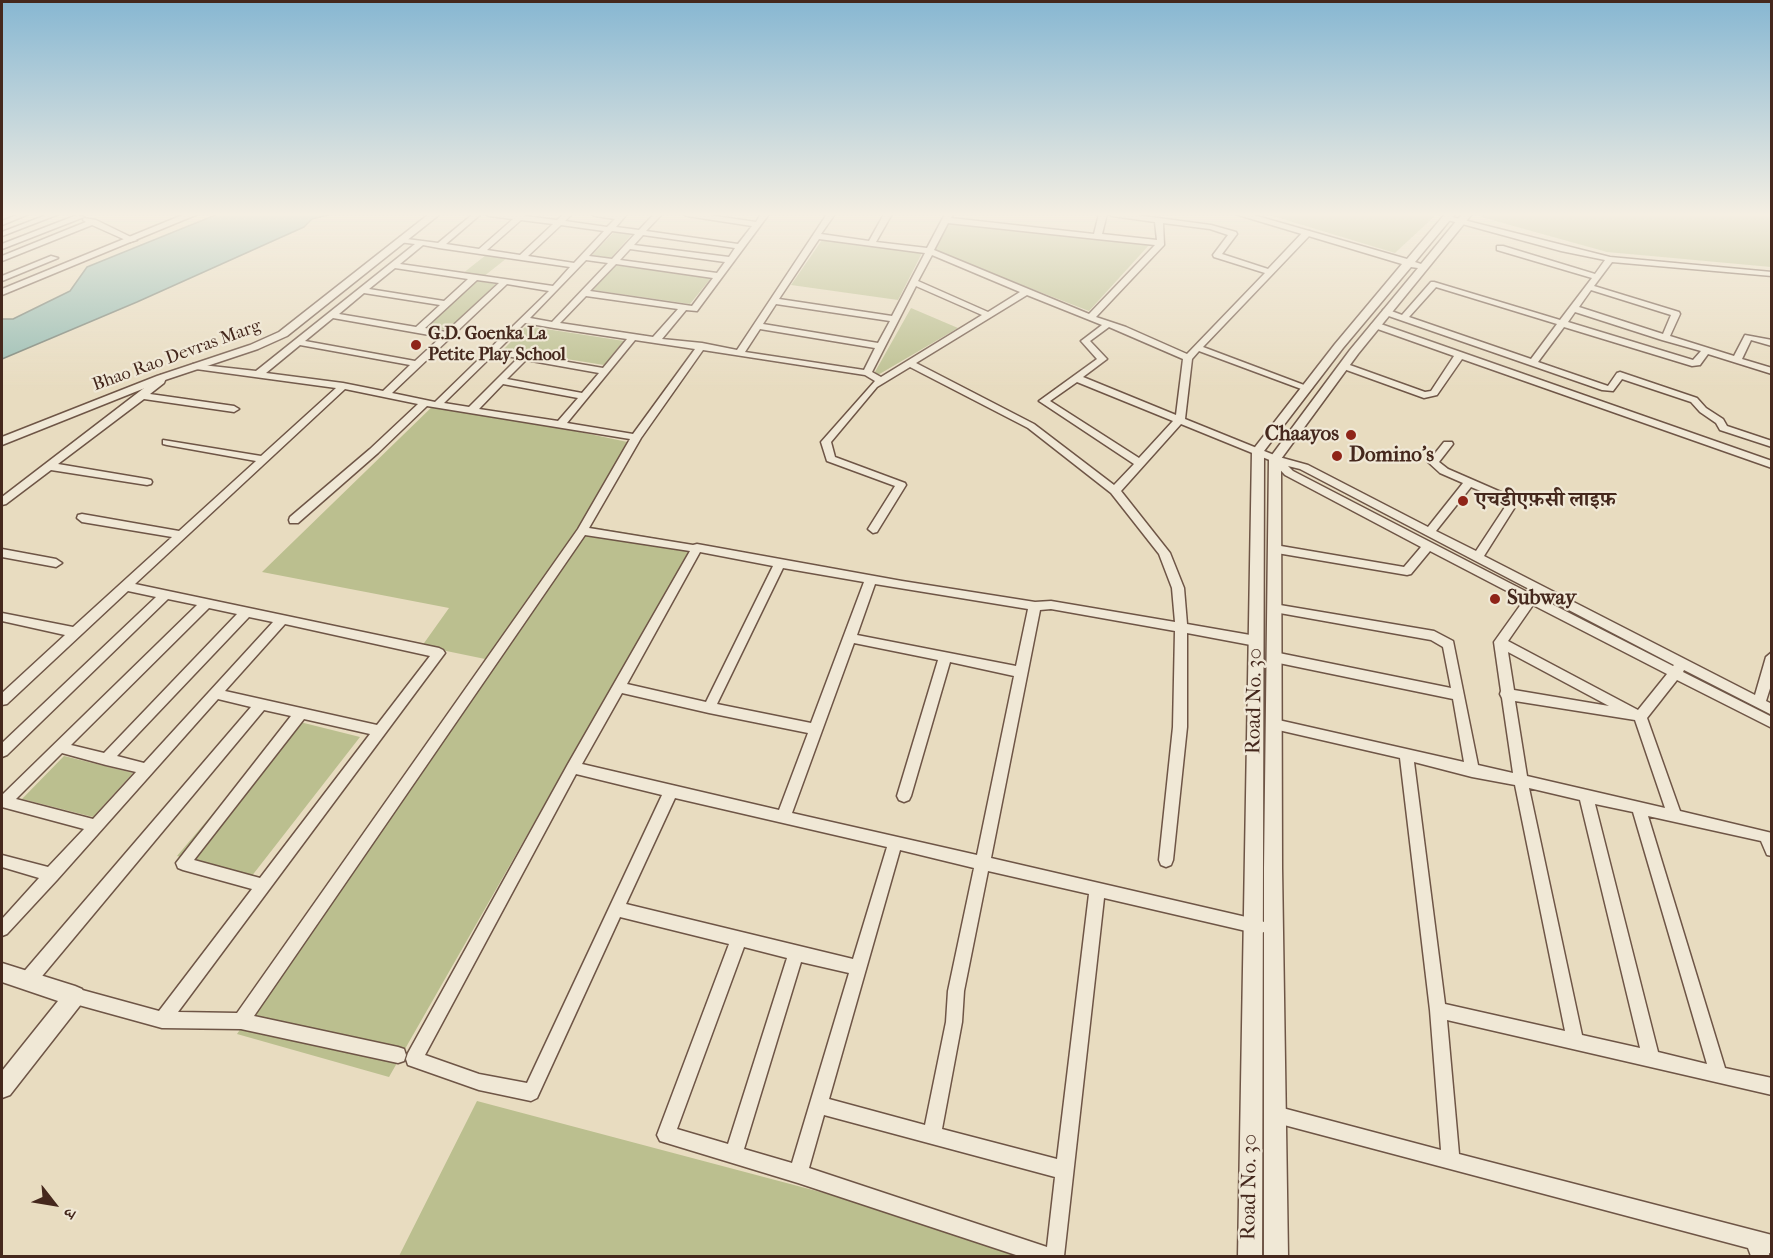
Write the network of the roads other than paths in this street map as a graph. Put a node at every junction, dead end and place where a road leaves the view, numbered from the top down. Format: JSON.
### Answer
{"nodes":[{"id":1,"x":1270,"y":272,"type":"edge"},
{"id":2,"x":18,"y":273,"type":"edge"},
{"id":3,"x":51,"y":273,"type":"edge"},
{"id":4,"x":361,"y":273,"type":"edge"},
{"id":5,"x":383,"y":273,"type":"edge"},
{"id":6,"x":446,"y":273,"type":"edge"},
{"id":7,"x":570,"y":273,"type":"edge"},
{"id":8,"x":602,"y":273,"type":"edge"},
{"id":9,"x":697,"y":273,"type":"edge"},
{"id":10,"x":722,"y":273,"type":"edge"},
{"id":11,"x":792,"y":273,"type":"edge"},
{"id":12,"x":918,"y":273,"type":"edge"},
{"id":13,"x":982,"y":273,"type":"edge"},
{"id":14,"x":1133,"y":273,"type":"edge"},
{"id":15,"x":1408,"y":273,"type":"edge"},
{"id":16,"x":1410,"y":273,"type":"edge"},
{"id":17,"x":1581,"y":273,"type":"edge"},
{"id":18,"x":1599,"y":273,"type":"edge"},
{"id":19,"x":720,"y":276,"type":"junction"},
{"id":20,"x":475,"y":277,"type":"junction"},
{"id":21,"x":1596,"y":277,"type":"junction"},
{"id":22,"x":2,"y":279,"type":"edge"},
{"id":23,"x":505,"y":282,"type":"junction"},
{"id":24,"x":913,"y":282,"type":"junction"},
{"id":25,"x":1589,"y":287,"type":"junction"},
{"id":26,"x":554,"y":289,"type":"junction"},
{"id":27,"x":362,"y":290,"type":"junction"},
{"id":28,"x":1026,"y":291,"type":"junction"},
{"id":29,"x":2,"y":292,"type":"edge"},
{"id":30,"x":584,"y":293,"type":"junction"},
{"id":31,"x":773,"y":301,"type":"junction"},
{"id":32,"x":447,"y":304,"type":"junction"},
{"id":33,"x":684,"y":308,"type":"junction"},
{"id":34,"x":1573,"y":308,"type":"junction"},
{"id":35,"x":1386,"y":312,"type":"junction"},
{"id":36,"x":332,"y":315,"type":"junction"},
{"id":37,"x":988,"y":315,"type":"junction"},
{"id":38,"x":1090,"y":318,"type":"junction"},
{"id":39,"x":1404,"y":318,"type":"junction"},
{"id":40,"x":894,"y":319,"type":"junction"},
{"id":41,"x":523,"y":320,"type":"junction"},
{"id":42,"x":1563,"y":323,"type":"junction"},
{"id":43,"x":1108,"y":324,"type":"junction"},
{"id":44,"x":554,"y":325,"type":"junction"},
{"id":45,"x":757,"y":326,"type":"junction"},
{"id":46,"x":1375,"y":326,"type":"junction"},
{"id":47,"x":418,"y":330,"type":"junction"},
{"id":48,"x":448,"y":335,"type":"junction"},
{"id":49,"x":634,"y":336,"type":"junction"},
{"id":50,"x":1665,"y":338,"type":"junction"},
{"id":51,"x":656,"y":340,"type":"junction"},
{"id":52,"x":298,"y":342,"type":"junction"},
{"id":53,"x":1772,"y":343,"type":"edge"},
{"id":54,"x":702,"y":346,"type":"junction"},
{"id":55,"x":880,"y":346,"type":"junction"},
{"id":56,"x":1198,"y":348,"type":"junction"},
{"id":57,"x":1706,"y":350,"type":"junction"},
{"id":58,"x":491,"y":351,"type":"junction"},
{"id":59,"x":739,"y":354,"type":"junction"},
{"id":60,"x":1459,"y":356,"type":"junction"},
{"id":61,"x":524,"y":357,"type":"junction"},
{"id":62,"x":1188,"y":358,"type":"junction"},
{"id":63,"x":1737,"y":360,"type":"junction"},
{"id":64,"x":909,"y":363,"type":"junction"},
{"id":65,"x":1533,"y":363,"type":"junction"},
{"id":66,"x":417,"y":364,"type":"junction"},
{"id":67,"x":196,"y":366,"type":"junction"},
{"id":68,"x":1344,"y":366,"type":"junction"},
{"id":69,"x":605,"y":371,"type":"junction"},
{"id":70,"x":1772,"y":371,"type":"edge"},
{"id":71,"x":867,"y":373,"type":"junction"},
{"id":72,"x":257,"y":375,"type":"junction"},
{"id":73,"x":160,"y":378,"type":"junction"},
{"id":74,"x":1076,"y":378,"type":"junction"},
{"id":75,"x":881,"y":380,"type":"junction"},
{"id":76,"x":501,"y":381,"type":"junction"},
{"id":77,"x":344,"y":386,"type":"junction"},
{"id":78,"x":1307,"y":388,"type":"junction"},
{"id":79,"x":385,"y":394,"type":"junction"},
{"id":80,"x":141,"y":396,"type":"junction"},
{"id":81,"x":584,"y":396,"type":"junction"},
{"id":82,"x":425,"y":402,"type":"junction"},
{"id":83,"x":437,"y":405,"type":"junction"},
{"id":84,"x":234,"y":409,"type":"dead end"},
{"id":85,"x":472,"y":410,"type":"junction"},
{"id":86,"x":1180,"y":419,"type":"junction"},
{"id":87,"x":560,"y":425,"type":"junction"},
{"id":88,"x":636,"y":437,"type":"junction"},
{"id":89,"x":2,"y":441,"type":"edge"},
{"id":90,"x":167,"y":442,"type":"dead end"},
{"id":91,"x":1448,"y":444,"type":"dead end"},
{"id":92,"x":1772,"y":444,"type":"edge"},
{"id":93,"x":1258,"y":451,"type":"junction"},
{"id":94,"x":263,"y":459,"type":"junction"},
{"id":95,"x":1275,"y":459,"type":"junction"},
{"id":96,"x":1140,"y":463,"type":"junction"},
{"id":97,"x":1772,"y":465,"type":"edge"},
{"id":98,"x":48,"y":466,"type":"junction"},
{"id":99,"x":147,"y":482,"type":"dead end"},
{"id":100,"x":1470,"y":482,"type":"junction"},
{"id":101,"x":1115,"y":491,"type":"junction"},
{"id":102,"x":2,"y":501,"type":"edge"},
{"id":103,"x":82,"y":518,"type":"dead end"},
{"id":104,"x":294,"y":520,"type":"dead end"},
{"id":105,"x":873,"y":529,"type":"dead end"},
{"id":106,"x":582,"y":531,"type":"junction"},
{"id":107,"x":1429,"y":533,"type":"junction"},
{"id":108,"x":182,"y":535,"type":"junction"},
{"id":109,"x":1428,"y":546,"type":"junction"},
{"id":110,"x":689,"y":547,"type":"dead end"},
{"id":111,"x":1275,"y":549,"type":"junction"},
{"id":112,"x":2,"y":553,"type":"edge"},
{"id":113,"x":1477,"y":558,"type":"junction"},
{"id":114,"x":56,"y":563,"type":"dead end"},
{"id":115,"x":780,"y":563,"type":"junction"},
{"id":116,"x":871,"y":580,"type":"junction"},
{"id":117,"x":126,"y":586,"type":"junction"},
{"id":118,"x":166,"y":594,"type":"junction"},
{"id":119,"x":1534,"y":594,"type":"junction"},
{"id":120,"x":207,"y":603,"type":"junction"},
{"id":121,"x":1035,"y":606,"type":"junction"},
{"id":122,"x":1274,"y":608,"type":"junction"},
{"id":123,"x":246,"y":612,"type":"junction"},
{"id":124,"x":2,"y":617,"type":"edge"},
{"id":125,"x":282,"y":620,"type":"junction"},
{"id":126,"x":1181,"y":629,"type":"junction"},
{"id":127,"x":74,"y":632,"type":"junction"},
{"id":128,"x":850,"y":638,"type":"junction"},
{"id":129,"x":1256,"y":641,"type":"junction"},
{"id":130,"x":1500,"y":642,"type":"junction"},
{"id":131,"x":945,"y":657,"type":"junction"},
{"id":132,"x":1274,"y":657,"type":"junction"},
{"id":133,"x":1772,"y":657,"type":"edge"},
{"id":134,"x":1678,"y":669,"type":"junction"},
{"id":135,"x":1021,"y":672,"type":"junction"},
{"id":136,"x":619,"y":687,"type":"junction"},
{"id":137,"x":216,"y":693,"type":"junction"},
{"id":138,"x":1506,"y":694,"type":"junction"},
{"id":139,"x":1458,"y":695,"type":"junction"},
{"id":140,"x":2,"y":700,"type":"edge"},
{"id":141,"x":261,"y":704,"type":"junction"},
{"id":142,"x":1765,"y":707,"type":"edge"},
{"id":143,"x":709,"y":708,"type":"junction"},
{"id":144,"x":301,"y":713,"type":"junction"},
{"id":145,"x":1640,"y":717,"type":"junction"},
{"id":146,"x":1772,"y":723,"type":"edge"},
{"id":147,"x":1274,"y":724,"type":"junction"},
{"id":148,"x":816,"y":729,"type":"junction"},
{"id":149,"x":380,"y":731,"type":"junction"},
{"id":150,"x":59,"y":747,"type":"junction"},
{"id":151,"x":2,"y":751,"type":"edge"},
{"id":152,"x":1406,"y":755,"type":"junction"},
{"id":153,"x":106,"y":759,"type":"junction"},
{"id":154,"x":573,"y":768,"type":"junction"},
{"id":155,"x":147,"y":769,"type":"junction"},
{"id":156,"x":1472,"y":771,"type":"junction"},
{"id":157,"x":1521,"y":782,"type":"junction"},
{"id":158,"x":671,"y":791,"type":"junction"},
{"id":159,"x":904,"y":796,"type":"dead end"},
{"id":160,"x":1586,"y":796,"type":"junction"},
{"id":161,"x":3,"y":801,"type":"edge"},
{"id":162,"x":1639,"y":808,"type":"junction"},
{"id":163,"x":1675,"y":816,"type":"junction"},
{"id":164,"x":783,"y":817,"type":"junction"},
{"id":165,"x":96,"y":826,"type":"junction"},
{"id":166,"x":895,"y":843,"type":"junction"},
{"id":167,"x":1772,"y":850,"type":"edge"},
{"id":168,"x":1166,"y":860,"type":"dead end"},
{"id":169,"x":2,"y":861,"type":"edge"},
{"id":170,"x":982,"y":863,"type":"junction"},
{"id":171,"x":52,"y":875,"type":"junction"},
{"id":172,"x":262,"y":885,"type":"junction"},
{"id":173,"x":1097,"y":890,"type":"junction"},
{"id":174,"x":616,"y":909,"type":"junction"},
{"id":175,"x":1264,"y":928,"type":"junction"},
{"id":176,"x":2,"y":929,"type":"edge"},
{"id":177,"x":739,"y":939,"type":"junction"},
{"id":178,"x":796,"y":953,"type":"junction"},
{"id":179,"x":858,"y":968,"type":"junction"},
{"id":180,"x":2,"y":973,"type":"edge"},
{"id":181,"x":27,"y":981,"type":"junction"},
{"id":182,"x":75,"y":996,"type":"junction"},
{"id":183,"x":1438,"y":1010,"type":"junction"},
{"id":184,"x":162,"y":1020,"type":"junction"},
{"id":185,"x":241,"y":1020,"type":"junction"},
{"id":186,"x":1575,"y":1041,"type":"junction"},
{"id":187,"x":398,"y":1055,"type":"dead end"},
{"id":188,"x":1651,"y":1059,"type":"junction"},
{"id":189,"x":1719,"y":1075,"type":"junction"},
{"id":190,"x":2,"y":1087,"type":"edge"},
{"id":191,"x":1772,"y":1087,"type":"edge"},
{"id":192,"x":818,"y":1105,"type":"junction"},
{"id":193,"x":1275,"y":1115,"type":"junction"},
{"id":194,"x":932,"y":1135,"type":"junction"},
{"id":195,"x":734,"y":1154,"type":"junction"},
{"id":196,"x":1451,"y":1162,"type":"junction"},
{"id":197,"x":1064,"y":1170,"type":"junction"},
{"id":198,"x":798,"y":1174,"type":"junction"},
{"id":199,"x":1762,"y":1248,"type":"edge"},
{"id":200,"x":1046,"y":1257,"type":"edge"},
{"id":201,"x":1055,"y":1257,"type":"edge"},
{"id":202,"x":1250,"y":1257,"type":"edge"},
{"id":203,"x":1276,"y":1257,"type":"edge"}],
"edges":[{"from":1,"to":56,"type":"street"},
{"from":2,"to":22,"type":"street"},
{"from":3,"to":29,"type":"street"},
{"from":4,"to":67,"type":"street","name":"Bhao Rao Devras Marg"},
{"from":5,"to":27,"type":"street"},
{"from":6,"to":20,"type":"street"},
{"from":7,"to":26,"type":"street"},
{"from":8,"to":30,"type":"street"},
{"from":9,"to":19,"type":"street"},
{"from":10,"to":19,"type":"street"},
{"from":11,"to":31,"type":"street"},
{"from":12,"to":24,"type":"street"},
{"from":13,"to":28,"type":"street"},
{"from":14,"to":38,"type":"street"},
{"from":15,"to":78,"type":"street"},
{"from":16,"to":35,"type":"street"},
{"from":17,"to":21,"type":"street"},
{"from":18,"to":21,"type":"street"},
{"from":19,"to":33,"type":"street"},
{"from":20,"to":23,"type":"street"},
{"from":20,"to":32,"type":"street"},
{"from":21,"to":25,"type":"street"},
{"from":23,"to":26,"type":"street"},
{"from":23,"to":48,"type":"street"},
{"from":24,"to":37,"type":"street"},
{"from":24,"to":40,"type":"street"},
{"from":25,"to":34,"type":"street"},
{"from":25,"to":50,"type":"street"},
{"from":26,"to":41,"type":"street"},
{"from":27,"to":32,"type":"street"},
{"from":27,"to":36,"type":"street"},
{"from":28,"to":37,"type":"street"},
{"from":28,"to":38,"type":"street"},
{"from":30,"to":33,"type":"street"},
{"from":30,"to":44,"type":"street"},
{"from":31,"to":40,"type":"street"},
{"from":31,"to":45,"type":"street"},
{"from":32,"to":47,"type":"street"},
{"from":33,"to":51,"type":"street"},
{"from":34,"to":42,"type":"street"},
{"from":34,"to":50,"type":"street"},
{"from":35,"to":39,"type":"street"},
{"from":35,"to":46,"type":"street"},
{"from":36,"to":47,"type":"street"},
{"from":36,"to":52,"type":"street"},
{"from":37,"to":64,"type":"street"},
{"from":38,"to":43,"type":"street"},
{"from":39,"to":42,"type":"street"},
{"from":39,"to":65,"type":"street"},
{"from":40,"to":55,"type":"street"},
{"from":41,"to":44,"type":"street"},
{"from":41,"to":58,"type":"street"},
{"from":42,"to":57,"type":"street"},
{"from":42,"to":65,"type":"street"},
{"from":43,"to":62,"type":"street"},
{"from":43,"to":74,"type":"street"},
{"from":44,"to":49,"type":"street"},
{"from":45,"to":55,"type":"street"},
{"from":45,"to":59,"type":"street"},
{"from":46,"to":60,"type":"street"},
{"from":46,"to":68,"type":"street"},
{"from":47,"to":48,"type":"street"},
{"from":48,"to":66,"type":"street"},
{"from":49,"to":51,"type":"street"},
{"from":49,"to":69,"type":"street"},
{"from":50,"to":57,"type":"street"},
{"from":51,"to":54,"type":"street"},
{"from":52,"to":66,"type":"street"},
{"from":52,"to":72,"type":"street"},
{"from":53,"to":63,"type":"street"},
{"from":54,"to":59,"type":"street"},
{"from":54,"to":88,"type":"street"},
{"from":55,"to":71,"type":"street"},
{"from":56,"to":62,"type":"street"},
{"from":56,"to":78,"type":"street"},
{"from":57,"to":63,"type":"street"},
{"from":58,"to":61,"type":"street"},
{"from":58,"to":83,"type":"street"},
{"from":59,"to":71,"type":"street"},
{"from":60,"to":68,"type":"street"},
{"from":60,"to":97,"type":"street"},
{"from":61,"to":69,"type":"street"},
{"from":61,"to":76,"type":"street"},
{"from":62,"to":86,"type":"street"},
{"from":63,"to":70,"type":"street"},
{"from":64,"to":75,"type":"street"},
{"from":64,"to":101,"type":"street"},
{"from":65,"to":92,"type":"street"},
{"from":66,"to":79,"type":"street"},
{"from":67,"to":72,"type":"street"},
{"from":67,"to":73,"type":"street","name":"Bhao Rao Devras Marg"},
{"from":68,"to":95,"type":"street"},
{"from":69,"to":81,"type":"street"},
{"from":71,"to":75,"type":"street"},
{"from":72,"to":77,"type":"street"},
{"from":73,"to":80,"type":"street"},
{"from":73,"to":89,"type":"street","name":"Bhao Rao Devras Marg"},
{"from":74,"to":86,"type":"street"},
{"from":74,"to":96,"type":"street"},
{"from":75,"to":105,"type":"street"},
{"from":76,"to":81,"type":"street"},
{"from":76,"to":85,"type":"street"},
{"from":77,"to":79,"type":"street"},
{"from":77,"to":94,"type":"street"},
{"from":78,"to":93,"type":"street"},
{"from":79,"to":82,"type":"street"},
{"from":80,"to":84,"type":"street"},
{"from":80,"to":98,"type":"street"},
{"from":81,"to":87,"type":"street"},
{"from":82,"to":83,"type":"street"},
{"from":82,"to":104,"type":"street"},
{"from":83,"to":85,"type":"street"},
{"from":85,"to":87,"type":"street"},
{"from":86,"to":93,"type":"street"},
{"from":86,"to":96,"type":"street"},
{"from":87,"to":88,"type":"street"},
{"from":88,"to":106,"type":"street"},
{"from":90,"to":94,"type":"street"},
{"from":91,"to":100,"type":"street"},
{"from":93,"to":95,"type":"street"},
{"from":93,"to":129,"type":"street","name":"Road No. 30"},
{"from":94,"to":108,"type":"street"},
{"from":95,"to":107,"type":"street"},
{"from":95,"to":109,"type":"street"},
{"from":95,"to":111,"type":"street","name":"Road No. 30"},
{"from":96,"to":101,"type":"street"},
{"from":98,"to":99,"type":"street"},
{"from":98,"to":102,"type":"street"},
{"from":100,"to":107,"type":"street"},
{"from":100,"to":113,"type":"street"},
{"from":101,"to":126,"type":"street"},
{"from":103,"to":108,"type":"street"},
{"from":106,"to":110,"type":"street"},
{"from":106,"to":185,"type":"street"},
{"from":107,"to":113,"type":"street"},
{"from":108,"to":117,"type":"street"},
{"from":109,"to":111,"type":"street"},
{"from":109,"to":119,"type":"street"},
{"from":111,"to":122,"type":"street","name":"Road No. 30"},
{"from":112,"to":114,"type":"street"},
{"from":113,"to":119,"type":"street"},
{"from":115,"to":116,"type":"street"},
{"from":115,"to":136,"type":"street"},
{"from":115,"to":143,"type":"street"},
{"from":116,"to":121,"type":"street"},
{"from":116,"to":128,"type":"street"},
{"from":117,"to":118,"type":"street"},
{"from":117,"to":127,"type":"street"},
{"from":118,"to":120,"type":"street"},
{"from":118,"to":151,"type":"street"},
{"from":119,"to":130,"type":"street"},
{"from":119,"to":134,"type":"street"},
{"from":120,"to":123,"type":"street"},
{"from":120,"to":150,"type":"street"},
{"from":121,"to":126,"type":"street"},
{"from":121,"to":135,"type":"street"},
{"from":122,"to":132,"type":"street","name":"Road No. 30"},
{"from":122,"to":139,"type":"street"},
{"from":123,"to":125,"type":"street"},
{"from":123,"to":153,"type":"street"},
{"from":124,"to":127,"type":"street"},
{"from":125,"to":137,"type":"street"},
{"from":125,"to":149,"type":"street"},
{"from":126,"to":129,"type":"street"},
{"from":126,"to":168,"type":"street"},
{"from":127,"to":140,"type":"street"},
{"from":128,"to":131,"type":"street"},
{"from":128,"to":148,"type":"street"},
{"from":129,"to":175,"type":"street","name":"Road No. 30"},
{"from":130,"to":138,"type":"street"},
{"from":130,"to":145,"type":"street"},
{"from":131,"to":135,"type":"street"},
{"from":131,"to":159,"type":"street"},
{"from":132,"to":139,"type":"street"},
{"from":132,"to":147,"type":"street","name":"Road No. 30"},
{"from":133,"to":142,"type":"street"},
{"from":134,"to":142,"type":"street"},
{"from":134,"to":145,"type":"street"},
{"from":134,"to":146,"type":"street"},
{"from":135,"to":170,"type":"street"},
{"from":136,"to":143,"type":"street"},
{"from":136,"to":154,"type":"street"},
{"from":137,"to":141,"type":"street"},
{"from":137,"to":155,"type":"street"},
{"from":138,"to":145,"type":"street"},
{"from":138,"to":157,"type":"street"},
{"from":139,"to":156,"type":"street"},
{"from":141,"to":144,"type":"street"},
{"from":141,"to":181,"type":"street"},
{"from":143,"to":148,"type":"street"},
{"from":144,"to":149,"type":"street"},
{"from":144,"to":172,"type":"street"},
{"from":145,"to":163,"type":"street"},
{"from":147,"to":152,"type":"street"},
{"from":147,"to":175,"type":"street","name":"Road No. 30"},
{"from":148,"to":164,"type":"street"},
{"from":149,"to":172,"type":"street"},
{"from":150,"to":153,"type":"street"},
{"from":150,"to":161,"type":"street"},
{"from":152,"to":156,"type":"street"},
{"from":152,"to":183,"type":"street"},
{"from":153,"to":155,"type":"street"},
{"from":154,"to":158,"type":"street"},
{"from":154,"to":174,"type":"street"},
{"from":155,"to":165,"type":"street"},
{"from":156,"to":157,"type":"street"},
{"from":157,"to":160,"type":"street"},
{"from":157,"to":186,"type":"street"},
{"from":158,"to":164,"type":"street"},
{"from":158,"to":174,"type":"street"},
{"from":160,"to":162,"type":"street"},
{"from":160,"to":188,"type":"street"},
{"from":161,"to":165,"type":"street"},
{"from":162,"to":163,"type":"street"},
{"from":162,"to":189,"type":"street"},
{"from":163,"to":167,"type":"street"},
{"from":164,"to":166,"type":"street"},
{"from":165,"to":171,"type":"street"},
{"from":166,"to":170,"type":"street"},
{"from":166,"to":179,"type":"street"},
{"from":169,"to":171,"type":"street"},
{"from":170,"to":173,"type":"street"},
{"from":170,"to":194,"type":"street"},
{"from":171,"to":176,"type":"street"},
{"from":172,"to":184,"type":"street"},
{"from":173,"to":175,"type":"street"},
{"from":173,"to":197,"type":"street"},
{"from":174,"to":177,"type":"street"},
{"from":175,"to":193,"type":"street","name":"Road No. 30"},
{"from":175,"to":202,"type":"street","name":"Road No. 30"},
{"from":177,"to":178,"type":"street"},
{"from":177,"to":195,"type":"street"},
{"from":178,"to":179,"type":"street"},
{"from":178,"to":195,"type":"street"},
{"from":179,"to":192,"type":"street"},
{"from":180,"to":181,"type":"street"},
{"from":181,"to":182,"type":"street"},
{"from":182,"to":184,"type":"street"},
{"from":182,"to":190,"type":"street"},
{"from":183,"to":186,"type":"street"},
{"from":183,"to":196,"type":"street"},
{"from":184,"to":185,"type":"street"},
{"from":185,"to":187,"type":"street"},
{"from":186,"to":188,"type":"street"},
{"from":188,"to":189,"type":"street"},
{"from":189,"to":191,"type":"street"},
{"from":192,"to":194,"type":"street"},
{"from":192,"to":198,"type":"street"},
{"from":193,"to":196,"type":"street"},
{"from":193,"to":203,"type":"street","name":"Road No. 30"},
{"from":194,"to":197,"type":"street"},
{"from":195,"to":198,"type":"street"},
{"from":196,"to":199,"type":"street"},
{"from":197,"to":201,"type":"street"},
{"from":198,"to":200,"type":"street"}]}
